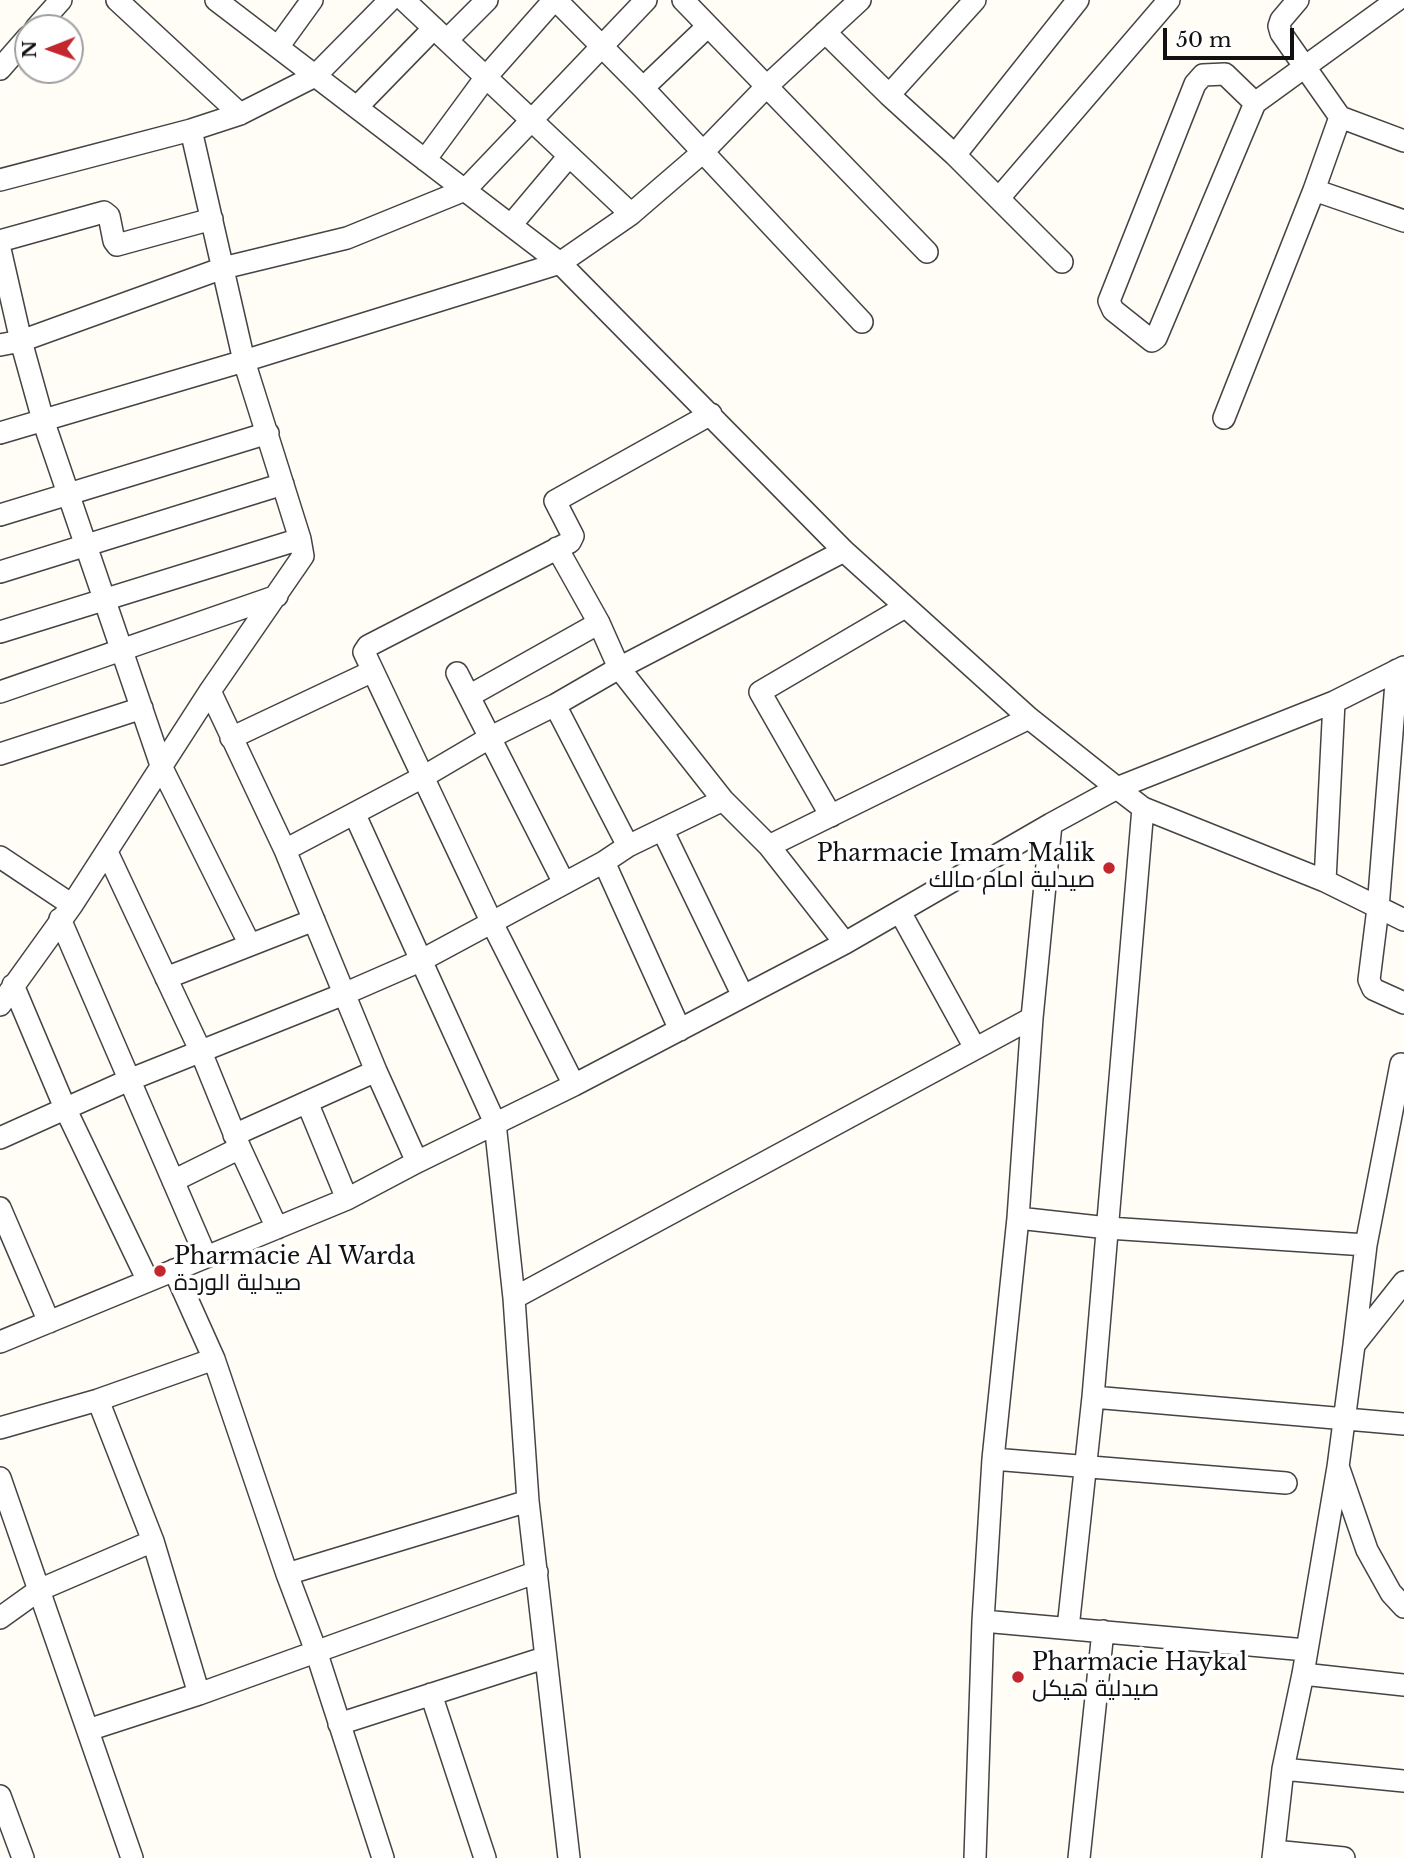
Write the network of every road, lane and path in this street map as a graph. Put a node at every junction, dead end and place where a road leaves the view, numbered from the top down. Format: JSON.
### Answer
{"nodes":[{"id":1,"x":61,"y":0,"type":"edge"},
{"id":2,"x":117,"y":0,"type":"edge"},
{"id":3,"x":216,"y":0,"type":"edge"},
{"id":4,"x":312,"y":0,"type":"edge"},
{"id":5,"x":390,"y":0,"type":"edge"},
{"id":6,"x":404,"y":0,"type":"edge"},
{"id":7,"x":487,"y":0,"type":"edge"},
{"id":8,"x":555,"y":0,"type":"edge"},
{"id":9,"x":646,"y":0,"type":"edge"},
{"id":10,"x":683,"y":0,"type":"edge"},
{"id":11,"x":860,"y":0,"type":"edge"},
{"id":12,"x":975,"y":0,"type":"edge"},
{"id":13,"x":1078,"y":0,"type":"edge"},
{"id":14,"x":1169,"y":0,"type":"edge"},
{"id":15,"x":1298,"y":0,"type":"edge"},
{"id":16,"x":1397,"y":0,"type":"edge"},
{"id":17,"x":48,"y":14,"type":"edge"},
{"id":18,"x":708,"y":26,"type":"junction"},
{"id":19,"x":825,"y":32,"type":"junction"},
{"id":20,"x":440,"y":34,"type":"junction"},
{"id":21,"x":601,"y":46,"type":"junction"},
{"id":22,"x":278,"y":47,"type":"junction"},
{"id":23,"x":14,"y":53,"type":"edge"},
{"id":24,"x":1304,"y":67,"type":"junction"},
{"id":25,"x":0,"y":69,"type":"edge"},
{"id":26,"x":315,"y":76,"type":"junction"},
{"id":27,"x":486,"y":77,"type":"junction"},
{"id":28,"x":767,"y":86,"type":"junction"},
{"id":29,"x":643,"y":88,"type":"junction"},
{"id":30,"x":889,"y":96,"type":"junction"},
{"id":31,"x":1255,"y":103,"type":"junction"},
{"id":32,"x":357,"y":107,"type":"junction"},
{"id":33,"x":240,"y":114,"type":"junction"},
{"id":34,"x":1340,"y":117,"type":"junction"},
{"id":35,"x":532,"y":121,"type":"junction"},
{"id":36,"x":191,"y":130,"type":"junction"},
{"id":37,"x":1404,"y":141,"type":"edge"},
{"id":38,"x":703,"y":152,"type":"junction"},
{"id":39,"x":955,"y":155,"type":"junction"},
{"id":40,"x":569,"y":156,"type":"junction"},
{"id":41,"x":425,"y":160,"type":"junction"},
{"id":42,"x":0,"y":180,"type":"edge"},
{"id":43,"x":465,"y":190,"type":"junction"},
{"id":44,"x":1314,"y":190,"type":"junction"},
{"id":45,"x":999,"y":198,"type":"junction"},
{"id":46,"x":631,"y":214,"type":"junction"},
{"id":47,"x":212,"y":219,"type":"junction"},
{"id":48,"x":1404,"y":221,"type":"edge"},
{"id":49,"x":511,"y":225,"type":"junction"},
{"id":50,"x":0,"y":241,"type":"edge"},
{"id":51,"x":0,"y":250,"type":"edge"},
{"id":52,"x":927,"y":252,"type":"dead end"},
{"id":53,"x":1062,"y":262,"type":"dead end"},
{"id":54,"x":561,"y":263,"type":"junction"},
{"id":55,"x":223,"y":268,"type":"junction"},
{"id":56,"x":862,"y":322,"type":"dead end"},
{"id":57,"x":10,"y":343,"type":"edge"},
{"id":58,"x":244,"y":361,"type":"junction"},
{"id":59,"x":711,"y":414,"type":"junction"},
{"id":60,"x":1224,"y":418,"type":"dead end"},
{"id":61,"x":43,"y":420,"type":"junction"},
{"id":62,"x":0,"y":433,"type":"edge"},
{"id":63,"x":268,"y":433,"type":"junction"},
{"id":64,"x":283,"y":484,"type":"junction"},
{"id":65,"x":67,"y":494,"type":"junction"},
{"id":66,"x":0,"y":515,"type":"edge"},
{"id":67,"x":300,"y":539,"type":"junction"},
{"id":68,"x":86,"y":545,"type":"junction"},
{"id":69,"x":557,"y":548,"type":"junction"},
{"id":70,"x":844,"y":551,"type":"junction"},
{"id":71,"x":0,"y":572,"type":"edge"},
{"id":72,"x":277,"y":596,"type":"junction"},
{"id":73,"x":105,"y":600,"type":"junction"},
{"id":74,"x":905,"y":607,"type":"junction"},
{"id":75,"x":599,"y":623,"type":"junction"},
{"id":76,"x":0,"y":632,"type":"edge"},
{"id":77,"x":123,"y":649,"type":"junction"},
{"id":78,"x":619,"y":668,"type":"junction"},
{"id":79,"x":1401,"y":669,"type":"edge"},
{"id":80,"x":373,"y":671,"type":"junction"},
{"id":81,"x":457,"y":673,"type":"dead end"},
{"id":82,"x":210,"y":691,"type":"junction"},
{"id":83,"x":0,"y":692,"type":"edge"},
{"id":84,"x":469,"y":696,"type":"junction"},
{"id":85,"x":1334,"y":702,"type":"junction"},
{"id":86,"x":555,"y":705,"type":"junction"},
{"id":87,"x":142,"y":708,"type":"junction"},
{"id":88,"x":1029,"y":718,"type":"junction"},
{"id":89,"x":491,"y":737,"type":"junction"},
{"id":90,"x":231,"y":738,"type":"junction"},
{"id":91,"x":0,"y":754,"type":"edge"},
{"id":92,"x":162,"y":768,"type":"junction"},
{"id":93,"x":423,"y":778,"type":"junction"},
{"id":94,"x":1117,"y":788,"type":"junction"},
{"id":95,"x":723,"y":800,"type":"junction"},
{"id":96,"x":1143,"y":808,"type":"junction"},
{"id":97,"x":355,"y":814,"type":"junction"},
{"id":98,"x":831,"y":816,"type":"junction"},
{"id":99,"x":1051,"y":824,"type":"junction"},
{"id":100,"x":663,"y":831,"type":"junction"},
{"id":101,"x":628,"y":846,"type":"junction"},
{"id":102,"x":769,"y":846,"type":"junction"},
{"id":103,"x":285,"y":850,"type":"junction"},
{"id":104,"x":107,"y":852,"type":"junction"},
{"id":105,"x":0,"y":857,"type":"edge"},
{"id":106,"x":604,"y":862,"type":"junction"},
{"id":107,"x":1325,"y":881,"type":"junction"},
{"id":108,"x":564,"y":883,"type":"junction"},
{"id":109,"x":1378,"y":908,"type":"junction"},
{"id":110,"x":66,"y":912,"type":"junction"},
{"id":111,"x":900,"y":912,"type":"junction"},
{"id":112,"x":314,"y":920,"type":"junction"},
{"id":113,"x":1404,"y":920,"type":"edge"},
{"id":114,"x":492,"y":923,"type":"junction"},
{"id":115,"x":845,"y":943,"type":"junction"},
{"id":116,"x":250,"y":945,"type":"junction"},
{"id":117,"x":422,"y":960,"type":"junction"},
{"id":118,"x":166,"y":978,"type":"junction"},
{"id":119,"x":13,"y":985,"type":"junction"},
{"id":120,"x":344,"y":994,"type":"junction"},
{"id":121,"x":743,"y":996,"type":"junction"},
{"id":122,"x":1404,"y":1003,"type":"edge"},
{"id":123,"x":0,"y":1005,"type":"edge"},
{"id":124,"x":1032,"y":1018,"type":"junction"},
{"id":125,"x":680,"y":1030,"type":"junction"},
{"id":126,"x":975,"y":1048,"type":"junction"},
{"id":127,"x":201,"y":1052,"type":"junction"},
{"id":128,"x":1404,"y":1065,"type":"edge"},
{"id":129,"x":376,"y":1071,"type":"junction"},
{"id":130,"x":129,"y":1080,"type":"junction"},
{"id":131,"x":575,"y":1085,"type":"junction"},
{"id":132,"x":307,"y":1102,"type":"junction"},
{"id":133,"x":65,"y":1108,"type":"junction"},
{"id":134,"x":495,"y":1123,"type":"junction"},
{"id":135,"x":0,"y":1138,"type":"edge"},
{"id":136,"x":237,"y":1142,"type":"junction"},
{"id":137,"x":417,"y":1162,"type":"junction"},
{"id":138,"x":173,"y":1181,"type":"junction"},
{"id":139,"x":347,"y":1199,"type":"junction"},
{"id":140,"x":0,"y":1208,"type":"edge"},
{"id":141,"x":1018,"y":1218,"type":"junction"},
{"id":142,"x":277,"y":1228,"type":"junction"},
{"id":143,"x":1108,"y":1228,"type":"junction"},
{"id":144,"x":1366,"y":1245,"type":"junction"},
{"id":145,"x":206,"y":1257,"type":"junction"},
{"id":146,"x":174,"y":1270,"type":"junction"},
{"id":147,"x":148,"y":1281,"type":"junction"},
{"id":148,"x":1404,"y":1282,"type":"edge"},
{"id":149,"x":514,"y":1298,"type":"junction"},
{"id":150,"x":49,"y":1322,"type":"junction"},
{"id":151,"x":0,"y":1342,"type":"edge"},
{"id":152,"x":1354,"y":1345,"type":"junction"},
{"id":153,"x":214,"y":1359,"type":"junction"},
{"id":154,"x":1093,"y":1397,"type":"junction"},
{"id":155,"x":98,"y":1400,"type":"junction"},
{"id":156,"x":1346,"y":1418,"type":"junction"},
{"id":157,"x":1404,"y":1424,"type":"edge"},
{"id":158,"x":0,"y":1429,"type":"edge"},
{"id":159,"x":993,"y":1459,"type":"junction"},
{"id":160,"x":1086,"y":1467,"type":"junction"},
{"id":161,"x":1338,"y":1467,"type":"junction"},
{"id":162,"x":0,"y":1478,"type":"edge"},
{"id":163,"x":1286,"y":1483,"type":"dead end"},
{"id":164,"x":528,"y":1501,"type":"junction"},
{"id":165,"x":153,"y":1541,"type":"junction"},
{"id":166,"x":537,"y":1572,"type":"junction"},
{"id":167,"x":287,"y":1574,"type":"junction"},
{"id":168,"x":39,"y":1590,"type":"junction"},
{"id":169,"x":1404,"y":1607,"type":"edge"},
{"id":170,"x":0,"y":1618,"type":"edge"},
{"id":171,"x":983,"y":1621,"type":"junction"},
{"id":172,"x":1068,"y":1628,"type":"junction"},
{"id":173,"x":1103,"y":1631,"type":"junction"},
{"id":174,"x":1306,"y":1650,"type":"junction"},
{"id":175,"x":316,"y":1651,"type":"junction"},
{"id":176,"x":544,"y":1658,"type":"junction"},
{"id":177,"x":1303,"y":1674,"type":"junction"},
{"id":178,"x":1404,"y":1685,"type":"edge"},
{"id":179,"x":199,"y":1694,"type":"junction"},
{"id":180,"x":431,"y":1694,"type":"junction"},
{"id":181,"x":339,"y":1724,"type":"junction"},
{"id":182,"x":88,"y":1730,"type":"junction"},
{"id":183,"x":1283,"y":1769,"type":"junction"},
{"id":184,"x":1404,"y":1782,"type":"edge"},
{"id":185,"x":0,"y":1796,"type":"edge"},
{"id":186,"x":1273,"y":1855,"type":"edge"},
{"id":187,"x":23,"y":1858,"type":"edge"},
{"id":188,"x":132,"y":1858,"type":"edge"},
{"id":189,"x":383,"y":1858,"type":"edge"},
{"id":190,"x":485,"y":1858,"type":"edge"},
{"id":191,"x":569,"y":1858,"type":"edge"},
{"id":192,"x":975,"y":1858,"type":"edge"},
{"id":193,"x":1079,"y":1858,"type":"edge"},
{"id":194,"x":1344,"y":1858,"type":"edge"}],
"edges":[{"from":1,"to":17,"type":"street"},
{"from":2,"to":33,"type":"street"},
{"from":3,"to":22,"type":"street"},
{"from":4,"to":22,"type":"street"},
{"from":5,"to":26,"type":"street"},
{"from":6,"to":20,"type":"street"},
{"from":7,"to":20,"type":"street"},
{"from":8,"to":21,"type":"street"},
{"from":8,"to":27,"type":"street"},
{"from":9,"to":21,"type":"street"},
{"from":10,"to":18,"type":"street"},
{"from":11,"to":19,"type":"street"},
{"from":12,"to":30,"type":"street"},
{"from":13,"to":39,"type":"street"},
{"from":14,"to":45,"type":"street"},
{"from":15,"to":24,"type":"street"},
{"from":16,"to":24,"type":"street"},
{"from":18,"to":28,"type":"street"},
{"from":18,"to":29,"type":"street"},
{"from":19,"to":28,"type":"street"},
{"from":19,"to":30,"type":"street"},
{"from":20,"to":27,"type":"street"},
{"from":20,"to":32,"type":"street"},
{"from":21,"to":29,"type":"street"},
{"from":21,"to":35,"type":"street"},
{"from":22,"to":26,"type":"street"},
{"from":23,"to":25,"type":"street"},
{"from":24,"to":31,"type":"street"},
{"from":24,"to":34,"type":"street"},
{"from":26,"to":32,"type":"street"},
{"from":26,"to":33,"type":"street"},
{"from":27,"to":35,"type":"street"},
{"from":27,"to":41,"type":"street"},
{"from":28,"to":38,"type":"street"},
{"from":28,"to":52,"type":"street"},
{"from":29,"to":38,"type":"street"},
{"from":30,"to":39,"type":"street"},
{"from":31,"to":31,"type":"street"},
{"from":32,"to":41,"type":"street"},
{"from":33,"to":36,"type":"street"},
{"from":34,"to":37,"type":"street"},
{"from":34,"to":44,"type":"street"},
{"from":35,"to":40,"type":"street"},
{"from":35,"to":43,"type":"street"},
{"from":36,"to":42,"type":"street"},
{"from":36,"to":47,"type":"street"},
{"from":38,"to":46,"type":"street"},
{"from":38,"to":56,"type":"street"},
{"from":39,"to":45,"type":"street"},
{"from":40,"to":46,"type":"street"},
{"from":40,"to":49,"type":"street"},
{"from":41,"to":43,"type":"street"},
{"from":43,"to":49,"type":"street"},
{"from":43,"to":55,"type":"street"},
{"from":44,"to":48,"type":"street"},
{"from":44,"to":60,"type":"street"},
{"from":45,"to":53,"type":"street"},
{"from":46,"to":54,"type":"street"},
{"from":47,"to":50,"type":"street"},
{"from":47,"to":55,"type":"street"},
{"from":49,"to":54,"type":"street"},
{"from":51,"to":57,"type":"street"},
{"from":54,"to":58,"type":"street"},
{"from":54,"to":59,"type":"street"},
{"from":55,"to":57,"type":"street"},
{"from":55,"to":58,"type":"street"},
{"from":57,"to":61,"type":"street"},
{"from":58,"to":61,"type":"street"},
{"from":58,"to":63,"type":"street"},
{"from":59,"to":69,"type":"street"},
{"from":59,"to":70,"type":"street"},
{"from":61,"to":62,"type":"street"},
{"from":61,"to":65,"type":"street"},
{"from":63,"to":64,"type":"street"},
{"from":63,"to":65,"type":"street"},
{"from":64,"to":67,"type":"street"},
{"from":64,"to":68,"type":"street"},
{"from":65,"to":66,"type":"street"},
{"from":65,"to":68,"type":"street"},
{"from":67,"to":72,"type":"street"},
{"from":67,"to":73,"type":"street"},
{"from":68,"to":71,"type":"street"},
{"from":68,"to":73,"type":"street"},
{"from":69,"to":75,"type":"street"},
{"from":69,"to":80,"type":"street"},
{"from":70,"to":74,"type":"street"},
{"from":70,"to":78,"type":"street"},
{"from":72,"to":77,"type":"street"},
{"from":72,"to":82,"type":"street"},
{"from":73,"to":76,"type":"street"},
{"from":73,"to":77,"type":"street"},
{"from":74,"to":88,"type":"street"},
{"from":74,"to":98,"type":"street"},
{"from":75,"to":78,"type":"street"},
{"from":75,"to":84,"type":"street"},
{"from":77,"to":83,"type":"street"},
{"from":77,"to":87,"type":"street"},
{"from":78,"to":86,"type":"street"},
{"from":78,"to":95,"type":"street"},
{"from":79,"to":85,"type":"street"},
{"from":79,"to":109,"type":"street"},
{"from":80,"to":90,"type":"street"},
{"from":80,"to":93,"type":"street"},
{"from":81,"to":84,"type":"street"},
{"from":82,"to":90,"type":"street"},
{"from":82,"to":92,"type":"street"},
{"from":84,"to":89,"type":"street"},
{"from":85,"to":94,"type":"street"},
{"from":85,"to":107,"type":"street"},
{"from":86,"to":89,"type":"street"},
{"from":86,"to":101,"type":"street"},
{"from":87,"to":91,"type":"street"},
{"from":87,"to":92,"type":"street"},
{"from":88,"to":94,"type":"street"},
{"from":88,"to":98,"type":"street"},
{"from":89,"to":93,"type":"street"},
{"from":89,"to":108,"type":"street"},
{"from":90,"to":103,"type":"street"},
{"from":92,"to":104,"type":"street"},
{"from":92,"to":116,"type":"street"},
{"from":93,"to":97,"type":"street"},
{"from":93,"to":114,"type":"street"},
{"from":94,"to":96,"type":"street"},
{"from":94,"to":99,"type":"street"},
{"from":95,"to":100,"type":"street"},
{"from":95,"to":102,"type":"street"},
{"from":96,"to":107,"type":"street"},
{"from":96,"to":143,"type":"street"},
{"from":97,"to":103,"type":"street"},
{"from":97,"to":117,"type":"street"},
{"from":98,"to":102,"type":"street"},
{"from":99,"to":111,"type":"street"},
{"from":99,"to":124,"type":"street"},
{"from":100,"to":101,"type":"street"},
{"from":100,"to":121,"type":"street"},
{"from":101,"to":106,"type":"street"},
{"from":102,"to":115,"type":"street"},
{"from":103,"to":112,"type":"street"},
{"from":104,"to":110,"type":"street"},
{"from":104,"to":118,"type":"street"},
{"from":105,"to":110,"type":"street"},
{"from":106,"to":108,"type":"street"},
{"from":106,"to":125,"type":"street"},
{"from":107,"to":109,"type":"street"},
{"from":108,"to":114,"type":"street"},
{"from":109,"to":113,"type":"street"},
{"from":109,"to":122,"type":"street"},
{"from":110,"to":119,"type":"street"},
{"from":110,"to":130,"type":"street"},
{"from":111,"to":115,"type":"street"},
{"from":111,"to":126,"type":"street"},
{"from":112,"to":116,"type":"street"},
{"from":112,"to":120,"type":"street"},
{"from":114,"to":117,"type":"street"},
{"from":114,"to":131,"type":"street"},
{"from":115,"to":121,"type":"street"},
{"from":116,"to":118,"type":"street"},
{"from":117,"to":120,"type":"street"},
{"from":117,"to":134,"type":"street"},
{"from":118,"to":127,"type":"street"},
{"from":119,"to":123,"type":"street"},
{"from":119,"to":133,"type":"street"},
{"from":120,"to":127,"type":"street"},
{"from":120,"to":129,"type":"street"},
{"from":121,"to":125,"type":"street"},
{"from":124,"to":126,"type":"street"},
{"from":124,"to":141,"type":"street"},
{"from":125,"to":131,"type":"street"},
{"from":126,"to":149,"type":"street"},
{"from":127,"to":130,"type":"street"},
{"from":127,"to":136,"type":"street"},
{"from":128,"to":144,"type":"street"},
{"from":129,"to":132,"type":"street"},
{"from":129,"to":137,"type":"street"},
{"from":130,"to":133,"type":"street"},
{"from":130,"to":138,"type":"street"},
{"from":131,"to":134,"type":"street"},
{"from":132,"to":136,"type":"street"},
{"from":132,"to":139,"type":"street"},
{"from":133,"to":135,"type":"street"},
{"from":133,"to":147,"type":"street"},
{"from":134,"to":137,"type":"street"},
{"from":134,"to":149,"type":"street"},
{"from":136,"to":138,"type":"street"},
{"from":136,"to":142,"type":"street"},
{"from":137,"to":139,"type":"street"},
{"from":138,"to":145,"type":"street"},
{"from":139,"to":142,"type":"street"},
{"from":140,"to":150,"type":"street"},
{"from":141,"to":143,"type":"street"},
{"from":141,"to":159,"type":"street"},
{"from":142,"to":145,"type":"street"},
{"from":143,"to":144,"type":"street"},
{"from":143,"to":154,"type":"street"},
{"from":144,"to":152,"type":"street"},
{"from":145,"to":146,"type":"street"},
{"from":146,"to":147,"type":"street"},
{"from":146,"to":153,"type":"street"},
{"from":147,"to":150,"type":"street"},
{"from":148,"to":152,"type":"street"},
{"from":149,"to":164,"type":"street"},
{"from":150,"to":151,"type":"street"},
{"from":152,"to":156,"type":"street"},
{"from":153,"to":155,"type":"street"},
{"from":153,"to":167,"type":"street"},
{"from":154,"to":156,"type":"street"},
{"from":154,"to":160,"type":"street"},
{"from":155,"to":158,"type":"street"},
{"from":155,"to":165,"type":"street"},
{"from":156,"to":157,"type":"street"},
{"from":156,"to":161,"type":"street"},
{"from":159,"to":160,"type":"street"},
{"from":159,"to":171,"type":"street"},
{"from":160,"to":163,"type":"street"},
{"from":160,"to":172,"type":"street"},
{"from":161,"to":169,"type":"street"},
{"from":161,"to":174,"type":"street"},
{"from":162,"to":168,"type":"street"},
{"from":164,"to":166,"type":"street"},
{"from":164,"to":167,"type":"street"},
{"from":165,"to":168,"type":"street"},
{"from":165,"to":179,"type":"street"},
{"from":166,"to":175,"type":"street"},
{"from":166,"to":176,"type":"street"},
{"from":167,"to":175,"type":"street"},
{"from":168,"to":170,"type":"street"},
{"from":168,"to":182,"type":"street"},
{"from":171,"to":172,"type":"street"},
{"from":171,"to":192,"type":"street"},
{"from":172,"to":173,"type":"street"},
{"from":173,"to":174,"type":"street"},
{"from":173,"to":193,"type":"street"},
{"from":174,"to":177,"type":"street"},
{"from":175,"to":179,"type":"street"},
{"from":175,"to":181,"type":"street"},
{"from":176,"to":180,"type":"street"},
{"from":176,"to":191,"type":"street"},
{"from":177,"to":178,"type":"street"},
{"from":177,"to":183,"type":"street"},
{"from":179,"to":182,"type":"street"},
{"from":180,"to":181,"type":"street"},
{"from":180,"to":190,"type":"street"},
{"from":181,"to":189,"type":"street"},
{"from":182,"to":188,"type":"street"},
{"from":183,"to":184,"type":"street"},
{"from":183,"to":186,"type":"street"},
{"from":185,"to":187,"type":"street"},
{"from":186,"to":194,"type":"street"}]}
